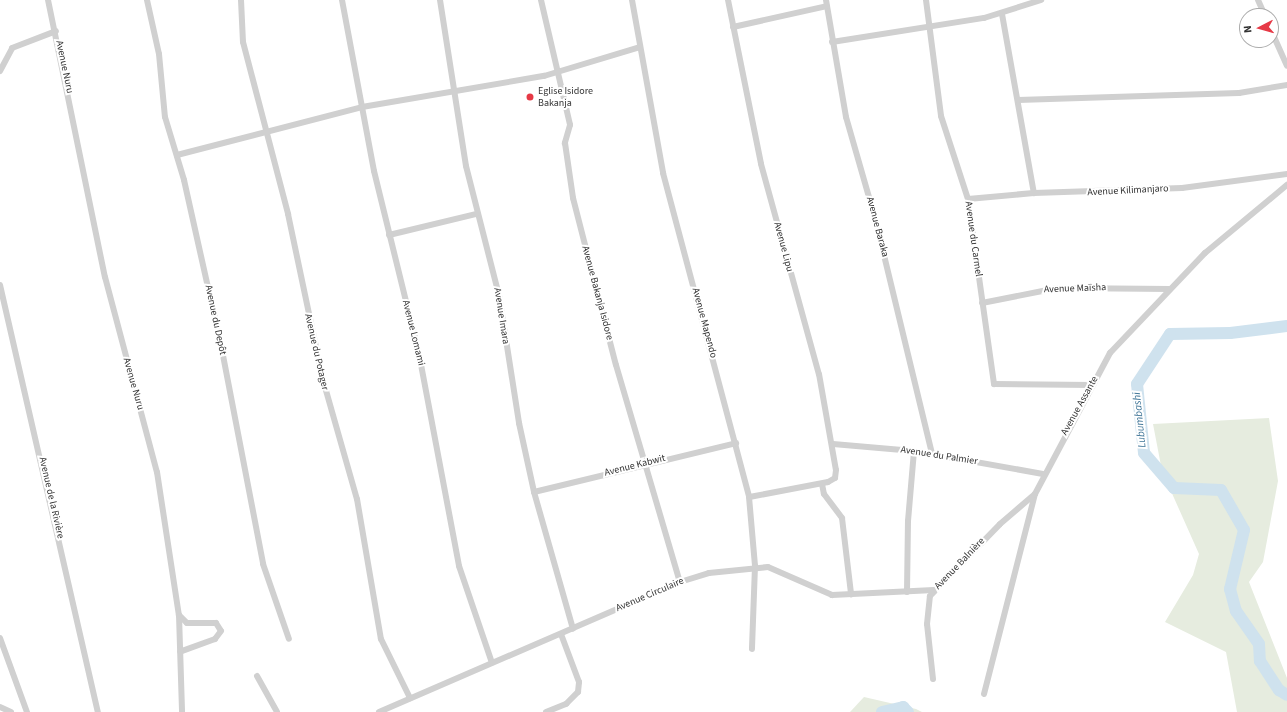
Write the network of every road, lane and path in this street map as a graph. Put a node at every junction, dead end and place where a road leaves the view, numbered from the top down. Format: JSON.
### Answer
{"nodes":[{"id":1,"x":48,"y":0,"type":"edge"},
{"id":2,"x":147,"y":0,"type":"edge"},
{"id":3,"x":241,"y":0,"type":"edge"},
{"id":4,"x":342,"y":0,"type":"edge"},
{"id":5,"x":440,"y":0,"type":"edge"},
{"id":6,"x":541,"y":0,"type":"edge"},
{"id":7,"x":632,"y":0,"type":"edge"},
{"id":8,"x":728,"y":0,"type":"edge"},
{"id":9,"x":926,"y":0,"type":"edge"},
{"id":10,"x":1040,"y":0,"type":"edge"},
{"id":11,"x":1030,"y":2,"type":"edge"},
{"id":12,"x":827,"y":3,"type":"edge"},
{"id":13,"x":1002,"y":14,"type":"junction"},
{"id":14,"x":733,"y":27,"type":"junction"},
{"id":15,"x":929,"y":27,"type":"junction"},
{"id":16,"x":56,"y":31,"type":"junction"},
{"id":17,"x":832,"y":42,"type":"junction"},
{"id":18,"x":640,"y":47,"type":"junction"},
{"id":19,"x":1279,"y":48,"type":"edge"},
{"id":20,"x":1287,"y":66,"type":"edge"},
{"id":21,"x":0,"y":70,"type":"edge"},
{"id":22,"x":559,"y":72,"type":"junction"},
{"id":23,"x":1287,"y":85,"type":"edge"},
{"id":24,"x":456,"y":89,"type":"junction"},
{"id":25,"x":1018,"y":100,"type":"junction"},
{"id":26,"x":362,"y":107,"type":"junction"},
{"id":27,"x":267,"y":132,"type":"junction"},
{"id":28,"x":177,"y":155,"type":"junction"},
{"id":29,"x":1287,"y":174,"type":"edge"},
{"id":30,"x":1287,"y":185,"type":"edge"},
{"id":31,"x":1034,"y":193,"type":"junction"},
{"id":32,"x":968,"y":199,"type":"junction"},
{"id":33,"x":476,"y":214,"type":"junction"},
{"id":34,"x":389,"y":235,"type":"junction"},
{"id":35,"x":0,"y":285,"type":"edge"},
{"id":36,"x":1170,"y":289,"type":"junction"},
{"id":37,"x":982,"y":303,"type":"junction"},
{"id":38,"x":1092,"y":385,"type":"junction"},
{"id":39,"x":736,"y":443,"type":"junction"},
{"id":40,"x":834,"y":444,"type":"junction"},
{"id":41,"x":914,"y":451,"type":"junction"},
{"id":42,"x":932,"y":454,"type":"junction"},
{"id":43,"x":644,"y":464,"type":"junction"},
{"id":44,"x":1043,"y":474,"type":"junction"},
{"id":45,"x":822,"y":484,"type":"junction"},
{"id":46,"x":534,"y":492,"type":"junction"},
{"id":47,"x":1035,"y":494,"type":"junction"},
{"id":48,"x":750,"y":497,"type":"junction"},
{"id":49,"x":755,"y":566,"type":"junction"},
{"id":50,"x":680,"y":582,"type":"junction"},
{"id":51,"x":934,"y":590,"type":"junction"},
{"id":52,"x":907,"y":592,"type":"junction"},
{"id":53,"x":851,"y":594,"type":"junction"},
{"id":54,"x":179,"y":615,"type":"junction"},
{"id":55,"x":573,"y":629,"type":"junction"},
{"id":56,"x":561,"y":634,"type":"junction"},
{"id":57,"x":0,"y":638,"type":"edge"},
{"id":58,"x":289,"y":639,"type":"dead end"},
{"id":59,"x":752,"y":649,"type":"dead end"},
{"id":60,"x":180,"y":652,"type":"junction"},
{"id":61,"x":492,"y":663,"type":"junction"},
{"id":62,"x":257,"y":676,"type":"dead end"},
{"id":63,"x":933,"y":679,"type":"dead end"},
{"id":64,"x":984,"y":694,"type":"dead end"},
{"id":65,"x":410,"y":698,"type":"junction"},
{"id":66,"x":0,"y":707,"type":"edge"},
{"id":67,"x":182,"y":711,"type":"edge"},
{"id":68,"x":11,"y":712,"type":"edge"},
{"id":69,"x":28,"y":712,"type":"edge"},
{"id":70,"x":98,"y":712,"type":"edge"},
{"id":71,"x":277,"y":712,"type":"edge"},
{"id":72,"x":379,"y":712,"type":"edge"},
{"id":73,"x":546,"y":712,"type":"edge"}],
"edges":[{"from":1,"to":16,"type":"street","name":"Avenue Nuru"},
{"from":2,"to":28,"type":"street","name":"Avenue du Depôt"},
{"from":3,"to":27,"type":"street","name":"Avenue du Potager"},
{"from":4,"to":26,"type":"street","name":"Avenue Lomami"},
{"from":5,"to":24,"type":"street","name":"Avenue Imara"},
{"from":6,"to":22,"type":"street","name":"Avenue Bakanja Isidore"},
{"from":7,"to":18,"type":"street","name":"Avenue Mapendo"},
{"from":8,"to":14,"type":"street","name":"Avenue Lipu"},
{"from":9,"to":15,"type":"street","name":"Avenue du Carmel"},
{"from":10,"to":11,"type":"street"},
{"from":11,"to":13,"type":"street"},
{"from":12,"to":14,"type":"street"},
{"from":12,"to":17,"type":"street","name":"Avenue Baraka"},
{"from":13,"to":15,"type":"street"},
{"from":13,"to":25,"type":"street"},
{"from":14,"to":40,"type":"street","name":"Avenue Lipu"},
{"from":15,"to":17,"type":"street"},
{"from":15,"to":32,"type":"street","name":"Avenue du Carmel"},
{"from":16,"to":21,"type":"street"},
{"from":16,"to":54,"type":"street","name":"Avenue Nuru"},
{"from":17,"to":42,"type":"street","name":"Avenue Baraka"},
{"from":18,"to":22,"type":"street"},
{"from":18,"to":39,"type":"street","name":"Avenue Mapendo"},
{"from":19,"to":20,"type":"street"},
{"from":22,"to":24,"type":"street"},
{"from":22,"to":43,"type":"street","name":"Avenue Bakanja Isidore"},
{"from":23,"to":25,"type":"street"},
{"from":24,"to":26,"type":"street"},
{"from":24,"to":33,"type":"street","name":"Avenue Imara"},
{"from":25,"to":31,"type":"street"},
{"from":26,"to":27,"type":"street"},
{"from":26,"to":34,"type":"street","name":"Avenue Lomami"},
{"from":27,"to":28,"type":"street"},
{"from":27,"to":65,"type":"street","name":"Avenue du Potager"},
{"from":28,"to":58,"type":"street","name":"Avenue du Depôt"},
{"from":29,"to":31,"type":"street","name":"Avenue Kilimanjaro"},
{"from":30,"to":36,"type":"street","name":"Avenue Assante"},
{"from":31,"to":32,"type":"street","name":"Avenue Kilimanjaro"},
{"from":32,"to":37,"type":"street","name":"Avenue du Carmel"},
{"from":33,"to":34,"type":"street"},
{"from":33,"to":46,"type":"street","name":"Avenue Imara"},
{"from":34,"to":61,"type":"street","name":"Avenue Lomami"},
{"from":35,"to":70,"type":"street","name":"Avenue de la Rivière"},
{"from":36,"to":37,"type":"street","name":"Avenue Maïsha"},
{"from":36,"to":38,"type":"street","name":"Avenue Assante"},
{"from":37,"to":38,"type":"street","name":"Avenue du Carmel"},
{"from":38,"to":44,"type":"street","name":"Avenue Assante"},
{"from":39,"to":43,"type":"street","name":"Avenue Kabwit"},
{"from":39,"to":48,"type":"street","name":"Avenue Mapendo"},
{"from":40,"to":41,"type":"street","name":"Avenue du Palmier"},
{"from":40,"to":45,"type":"street","name":"Avenue Lipu"},
{"from":41,"to":42,"type":"street","name":"Avenue du Palmier"},
{"from":41,"to":52,"type":"street"},
{"from":42,"to":44,"type":"street","name":"Avenue du Palmier"},
{"from":43,"to":46,"type":"street","name":"Avenue Kabwit"},
{"from":43,"to":50,"type":"street","name":"Avenue Bakanja Isidore"},
{"from":44,"to":47,"type":"street","name":"Avenue Assante"},
{"from":45,"to":48,"type":"street"},
{"from":45,"to":53,"type":"street"},
{"from":46,"to":55,"type":"street","name":"Avenue Imara"},
{"from":47,"to":51,"type":"street","name":"Avenue Balnière"},
{"from":47,"to":64,"type":"street","name":"Avenue Assante"},
{"from":48,"to":49,"type":"street","name":"Avenue Mapendo"},
{"from":49,"to":50,"type":"street","name":"Avenue Circulaire"},
{"from":49,"to":53,"type":"street","name":"Avenue Circulaire"},
{"from":49,"to":59,"type":"street","name":"Avenue Mapendo"},
{"from":50,"to":55,"type":"street","name":"Avenue Circulaire"},
{"from":51,"to":52,"type":"street","name":"Avenue Circulaire"},
{"from":51,"to":63,"type":"street","name":"Avenue Balnière"},
{"from":52,"to":53,"type":"street","name":"Avenue Circulaire"},
{"from":54,"to":60,"type":"street","name":"Avenue Nuru"},
{"from":54,"to":60,"type":"street"},
{"from":55,"to":56,"type":"street","name":"Avenue Circulaire"},
{"from":56,"to":61,"type":"street","name":"Avenue Circulaire"},
{"from":56,"to":73,"type":"street"},
{"from":57,"to":69,"type":"street"},
{"from":60,"to":67,"type":"street"},
{"from":61,"to":65,"type":"street","name":"Avenue Circulaire"},
{"from":62,"to":71,"type":"street"},
{"from":65,"to":72,"type":"street","name":"Avenue Circulaire"},
{"from":66,"to":68,"type":"street"}]}
